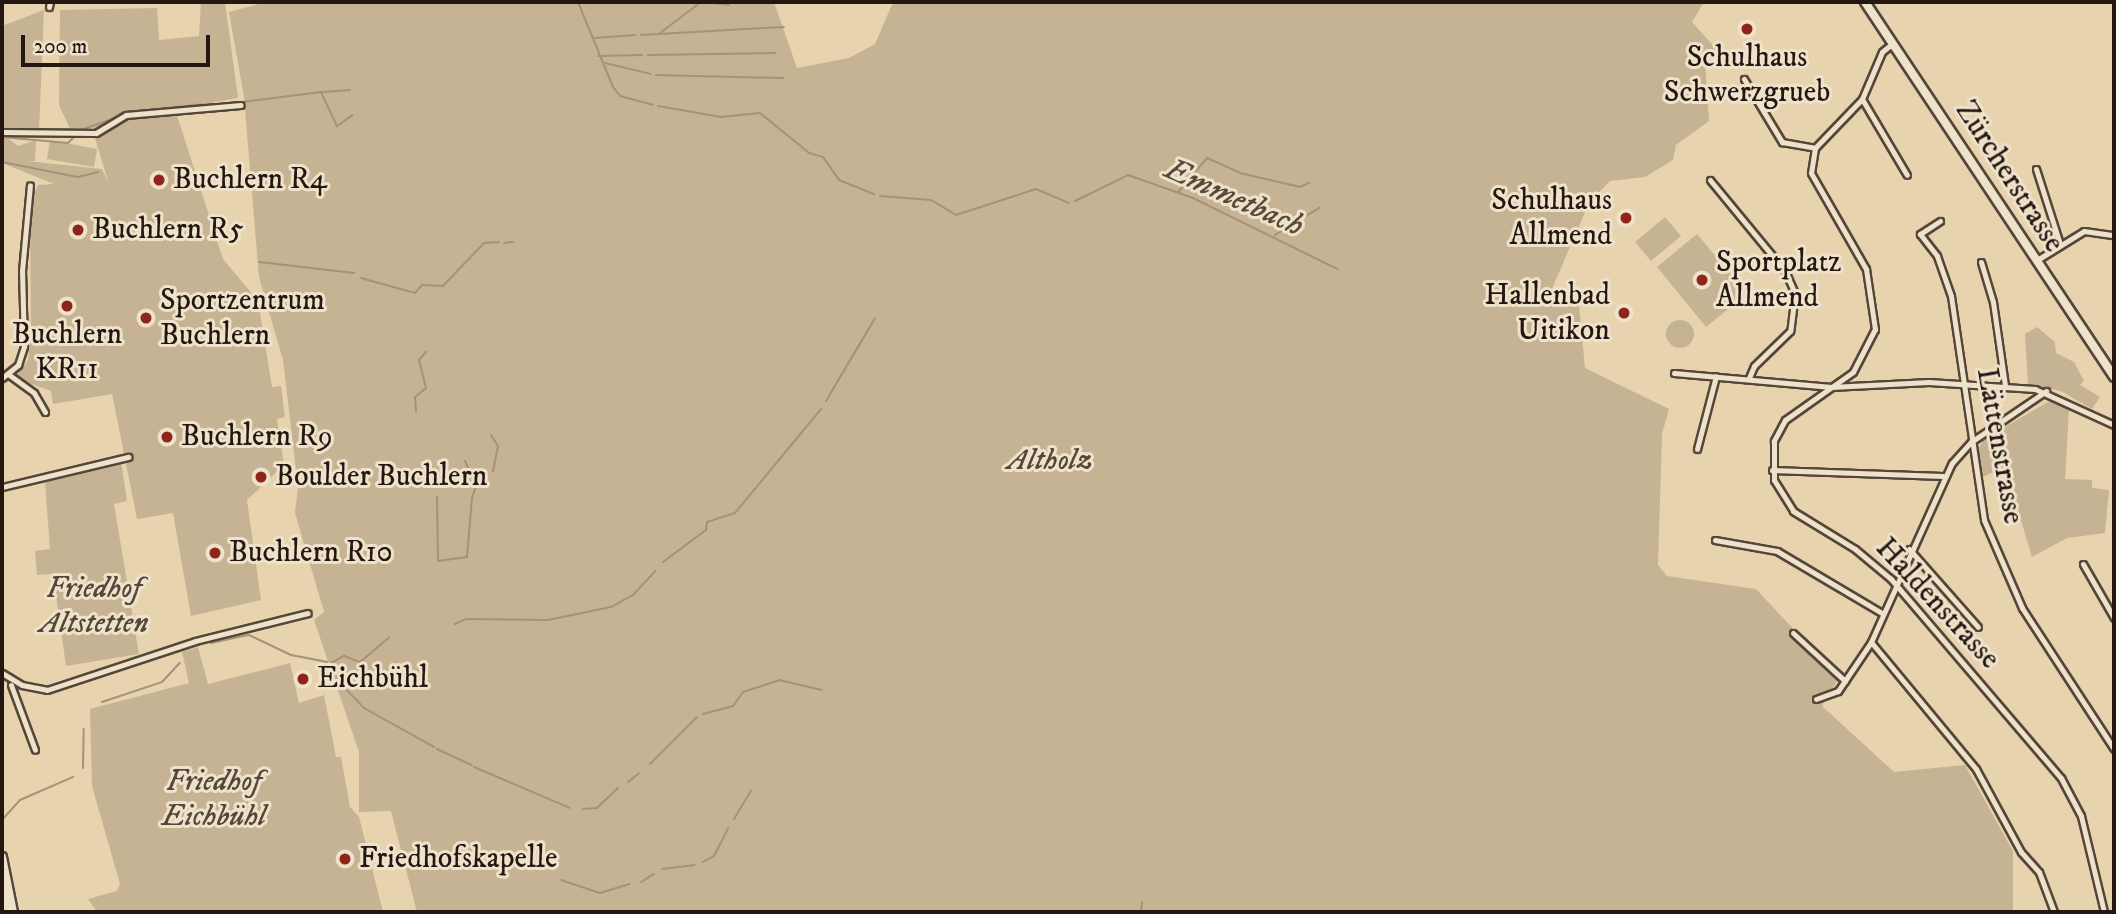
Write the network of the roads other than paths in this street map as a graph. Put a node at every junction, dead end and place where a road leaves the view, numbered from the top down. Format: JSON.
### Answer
{"nodes":[{"id":1,"x":1865,"y":2,"type":"edge"},
{"id":2,"x":1893,"y":43,"type":"junction"},
{"id":3,"x":1744,"y":79,"type":"dead end"},
{"id":4,"x":1861,"y":100,"type":"junction"},
{"id":5,"x":241,"y":105,"type":"dead end"},
{"id":6,"x":2,"y":132,"type":"edge"},
{"id":7,"x":1815,"y":148,"type":"junction"},
{"id":8,"x":2036,"y":169,"type":"dead end"},
{"id":9,"x":1907,"y":175,"type":"dead end"},
{"id":10,"x":1710,"y":180,"type":"dead end"},
{"id":11,"x":30,"y":185,"type":"dead end"},
{"id":12,"x":1940,"y":221,"type":"dead end"},
{"id":13,"x":2114,"y":236,"type":"edge"},
{"id":14,"x":2060,"y":244,"type":"junction"},
{"id":15,"x":2037,"y":260,"type":"junction"},
{"id":16,"x":1981,"y":262,"type":"dead end"},
{"id":17,"x":1674,"y":373,"type":"dead end"},
{"id":18,"x":5,"y":376,"type":"edge"},
{"id":19,"x":1716,"y":376,"type":"junction"},
{"id":20,"x":2114,"y":377,"type":"edge"},
{"id":21,"x":1749,"y":378,"type":"junction"},
{"id":22,"x":1964,"y":384,"type":"junction"},
{"id":23,"x":2005,"y":385,"type":"junction"},
{"id":24,"x":1831,"y":387,"type":"junction"},
{"id":25,"x":2046,"y":391,"type":"junction"},
{"id":26,"x":45,"y":412,"type":"dead end"},
{"id":27,"x":2114,"y":425,"type":"edge"},
{"id":28,"x":1971,"y":442,"type":"junction"},
{"id":29,"x":1697,"y":449,"type":"dead end"},
{"id":30,"x":128,"y":457,"type":"dead end"},
{"id":31,"x":1772,"y":470,"type":"junction"},
{"id":32,"x":1943,"y":476,"type":"junction"},
{"id":33,"x":2,"y":487,"type":"edge"},
{"id":34,"x":1715,"y":540,"type":"dead end"},
{"id":35,"x":1909,"y":549,"type":"junction"},
{"id":36,"x":2083,"y":564,"type":"dead end"},
{"id":37,"x":1894,"y":584,"type":"junction"},
{"id":38,"x":308,"y":613,"type":"dead end"},
{"id":39,"x":1882,"y":613,"type":"junction"},
{"id":40,"x":2114,"y":618,"type":"edge"},
{"id":41,"x":1978,"y":627,"type":"dead end"},
{"id":42,"x":1793,"y":633,"type":"dead end"},
{"id":43,"x":1871,"y":642,"type":"junction"},
{"id":44,"x":2,"y":673,"type":"edge"},
{"id":45,"x":1845,"y":681,"type":"junction"},
{"id":46,"x":12,"y":683,"type":"junction"},
{"id":47,"x":2,"y":687,"type":"edge"},
{"id":48,"x":1816,"y":699,"type":"dead end"},
{"id":49,"x":2114,"y":749,"type":"edge"},
{"id":50,"x":36,"y":750,"type":"dead end"},
{"id":51,"x":2,"y":857,"type":"edge"},
{"id":52,"x":2,"y":884,"type":"edge"},
{"id":53,"x":7,"y":912,"type":"edge"},
{"id":54,"x":13,"y":912,"type":"edge"},
{"id":55,"x":2054,"y":912,"type":"edge"},
{"id":56,"x":2104,"y":912,"type":"edge"}],
"edges":[{"from":1,"to":2,"type":"street","name":"Zürcherstrasse"},
{"from":2,"to":4,"type":"street"},
{"from":2,"to":15,"type":"street","name":"Zürcherstrasse"},
{"from":3,"to":7,"type":"street"},
{"from":4,"to":7,"type":"street"},
{"from":4,"to":9,"type":"street"},
{"from":5,"to":6,"type":"street"},
{"from":7,"to":24,"type":"street"},
{"from":8,"to":14,"type":"street"},
{"from":10,"to":21,"type":"street"},
{"from":11,"to":18,"type":"street"},
{"from":12,"to":22,"type":"street","name":"Lättenstrasse"},
{"from":13,"to":14,"type":"street"},
{"from":14,"to":15,"type":"street"},
{"from":15,"to":20,"type":"street","name":"Zürcherstrasse"},
{"from":16,"to":23,"type":"street"},
{"from":17,"to":19,"type":"street"},
{"from":18,"to":26,"type":"street"},
{"from":19,"to":21,"type":"street"},
{"from":19,"to":29,"type":"street"},
{"from":21,"to":24,"type":"street"},
{"from":22,"to":23,"type":"street"},
{"from":22,"to":24,"type":"street"},
{"from":22,"to":28,"type":"street","name":"Lättenstrasse"},
{"from":23,"to":25,"type":"street"},
{"from":24,"to":31,"type":"street"},
{"from":25,"to":27,"type":"street"},
{"from":25,"to":28,"type":"street"},
{"from":28,"to":32,"type":"street"},
{"from":28,"to":49,"type":"street","name":"Lättenstrasse"},
{"from":30,"to":33,"type":"street"},
{"from":31,"to":32,"type":"street"},
{"from":31,"to":37,"type":"street","name":"Haldenstrasse"},
{"from":32,"to":35,"type":"street"},
{"from":34,"to":39,"type":"street"},
{"from":35,"to":37,"type":"street"},
{"from":35,"to":41,"type":"street"},
{"from":36,"to":40,"type":"street"},
{"from":37,"to":39,"type":"street"},
{"from":37,"to":56,"type":"street","name":"Haldenstrasse"},
{"from":38,"to":46,"type":"street"},
{"from":39,"to":43,"type":"street"},
{"from":42,"to":45,"type":"street"},
{"from":43,"to":45,"type":"street"},
{"from":43,"to":55,"type":"street"},
{"from":44,"to":46,"type":"street"},
{"from":45,"to":48,"type":"street"},
{"from":46,"to":47,"type":"street"},
{"from":46,"to":50,"type":"street"},
{"from":51,"to":54,"type":"street"},
{"from":52,"to":53,"type":"street"}]}
